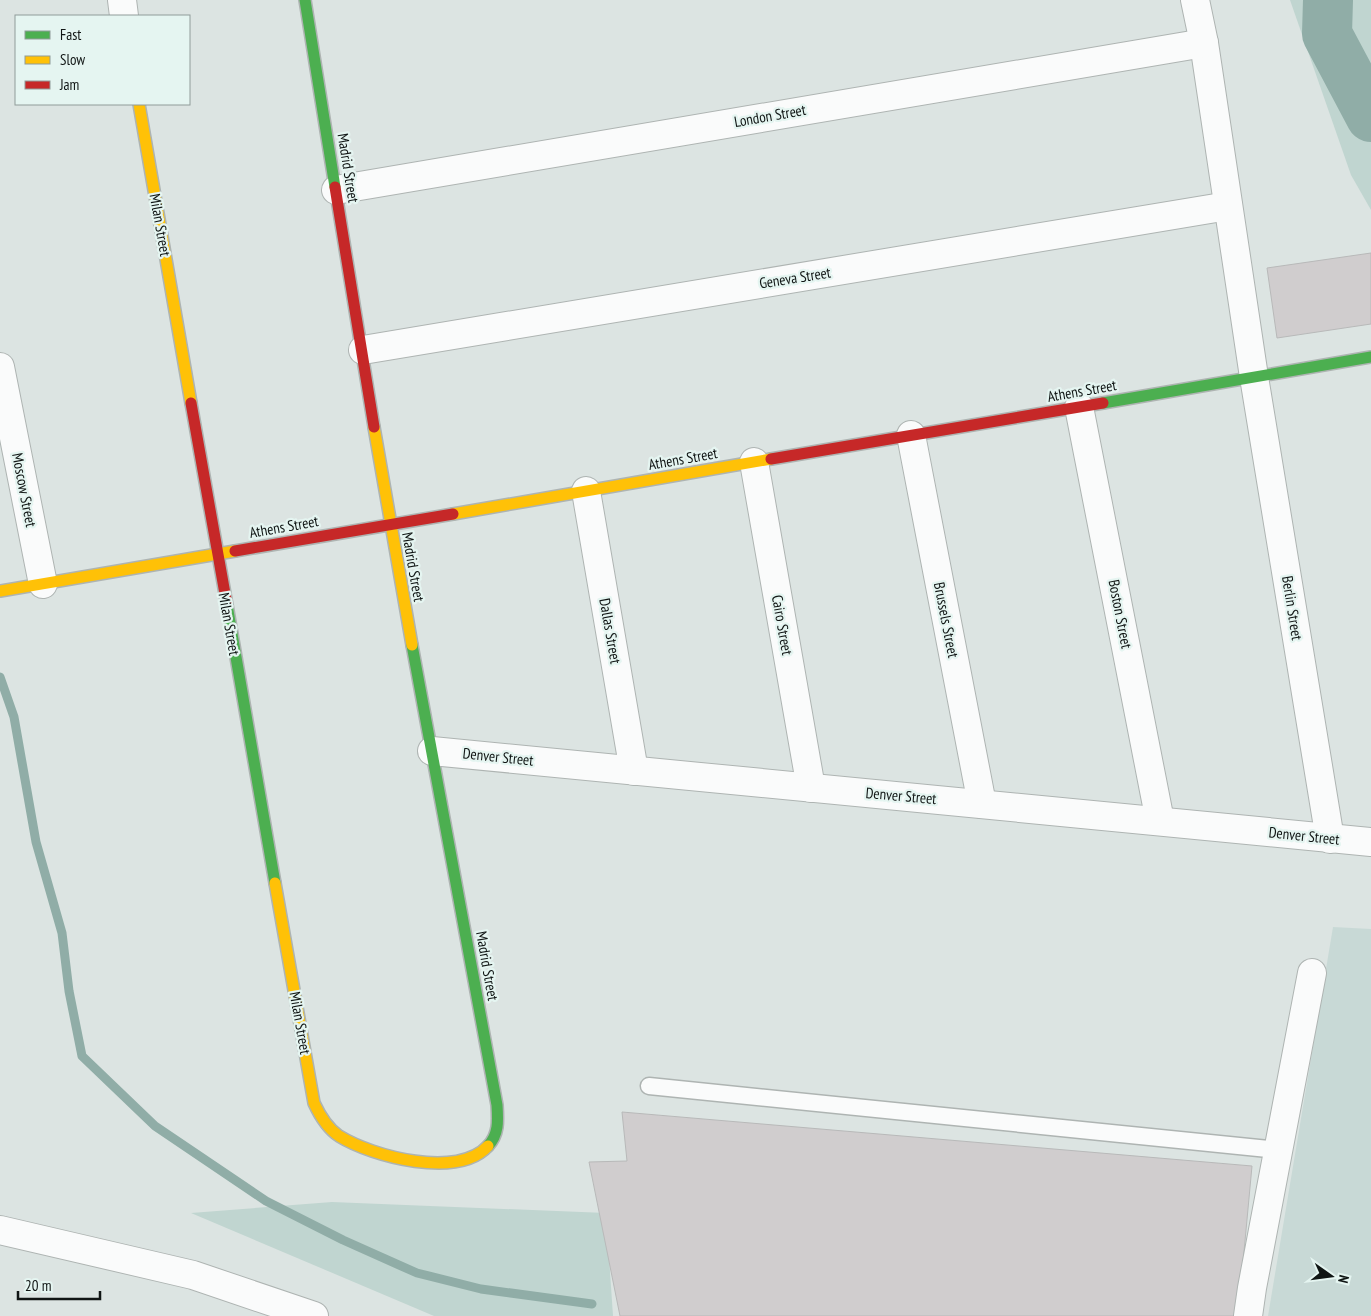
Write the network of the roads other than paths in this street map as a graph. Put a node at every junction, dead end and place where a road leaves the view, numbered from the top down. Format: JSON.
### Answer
{"nodes":[{"id":1,"x":122,"y":0,"type":"edge"},
{"id":2,"x":305,"y":0,"type":"edge"},
{"id":3,"x":1195,"y":0,"type":"edge"},
{"id":4,"x":124,"y":15,"type":"edge"},
{"id":5,"x":1204,"y":43,"type":"junction"},
{"id":6,"x":139,"y":105,"type":"edge"},
{"id":7,"x":336,"y":190,"type":"junction"},
{"id":8,"x":1228,"y":206,"type":"junction"},
{"id":9,"x":363,"y":350,"type":"junction"},
{"id":10,"x":1371,"y":357,"type":"edge"},
{"id":11,"x":0,"y":367,"type":"edge"},
{"id":12,"x":1254,"y":377,"type":"junction"},
{"id":13,"x":1080,"y":407,"type":"junction"},
{"id":14,"x":911,"y":436,"type":"junction"},
{"id":15,"x":754,"y":462,"type":"junction"},
{"id":16,"x":586,"y":491,"type":"junction"},
{"id":17,"x":390,"y":524,"type":"junction"},
{"id":18,"x":217,"y":554,"type":"junction"},
{"id":19,"x":43,"y":584,"type":"junction"},
{"id":20,"x":3,"y":590,"type":"edge"},
{"id":21,"x":432,"y":751,"type":"junction"},
{"id":22,"x":634,"y":771,"type":"junction"},
{"id":23,"x":811,"y":788,"type":"junction"},
{"id":24,"x":982,"y":804,"type":"junction"},
{"id":25,"x":1160,"y":821,"type":"junction"},
{"id":26,"x":1330,"y":839,"type":"junction"},
{"id":27,"x":1371,"y":842,"type":"edge"},
{"id":28,"x":1312,"y":973,"type":"dead end"},
{"id":29,"x":649,"y":1086,"type":"dead end"},
{"id":30,"x":494,"y":1138,"type":"joint"},
{"id":31,"x":1278,"y":1150,"type":"junction"},
{"id":32,"x":0,"y":1230,"type":"edge"},
{"id":33,"x":314,"y":1316,"type":"edge"},
{"id":34,"x":1248,"y":1316,"type":"edge"}],
"edges":[{"from":1,"to":4,"type":"street"},
{"from":2,"to":7,"type":"street","name":"Madrid Street"},
{"from":3,"to":5,"type":"street","name":"Berlin Street"},
{"from":5,"to":7,"type":"street","name":"London Street"},
{"from":5,"to":8,"type":"street","name":"Berlin Street"},
{"from":6,"to":18,"type":"street","name":"Milan Street"},
{"from":7,"to":9,"type":"street","name":"Madrid Street"},
{"from":8,"to":9,"type":"street","name":"Geneva Street"},
{"from":8,"to":12,"type":"street","name":"Berlin Street"},
{"from":9,"to":17,"type":"street","name":"Madrid Street"},
{"from":10,"to":12,"type":"street","name":"Athens Street"},
{"from":11,"to":19,"type":"street","name":"Moscow Street"},
{"from":12,"to":13,"type":"street","name":"Athens Street"},
{"from":12,"to":26,"type":"street","name":"Berlin Street"},
{"from":13,"to":14,"type":"street","name":"Athens Street"},
{"from":13,"to":25,"type":"street","name":"Boston Street"},
{"from":14,"to":15,"type":"street","name":"Athens Street"},
{"from":14,"to":24,"type":"street","name":"Brussels Street"},
{"from":15,"to":16,"type":"street","name":"Athens Street"},
{"from":15,"to":23,"type":"street","name":"Cairo Street"},
{"from":16,"to":17,"type":"street","name":"Athens Street"},
{"from":16,"to":22,"type":"street","name":"Dallas Street"},
{"from":17,"to":18,"type":"street","name":"Athens Street"},
{"from":17,"to":21,"type":"street","name":"Madrid Street"},
{"from":18,"to":19,"type":"street","name":"Athens Street"},
{"from":18,"to":30,"type":"street","name":"Milan Street"},
{"from":19,"to":20,"type":"street","name":"Athens Street"},
{"from":21,"to":22,"type":"street","name":"Denver Street"},
{"from":21,"to":30,"type":"street","name":"Madrid Street"},
{"from":22,"to":23,"type":"street","name":"Denver Street"},
{"from":23,"to":24,"type":"street","name":"Denver Street"},
{"from":24,"to":25,"type":"street","name":"Denver Street"},
{"from":25,"to":26,"type":"street","name":"Denver Street"},
{"from":26,"to":27,"type":"street","name":"Denver Street"},
{"from":28,"to":31,"type":"street"},
{"from":29,"to":31,"type":"lane"},
{"from":31,"to":34,"type":"street"},
{"from":32,"to":33,"type":"street"}]}
